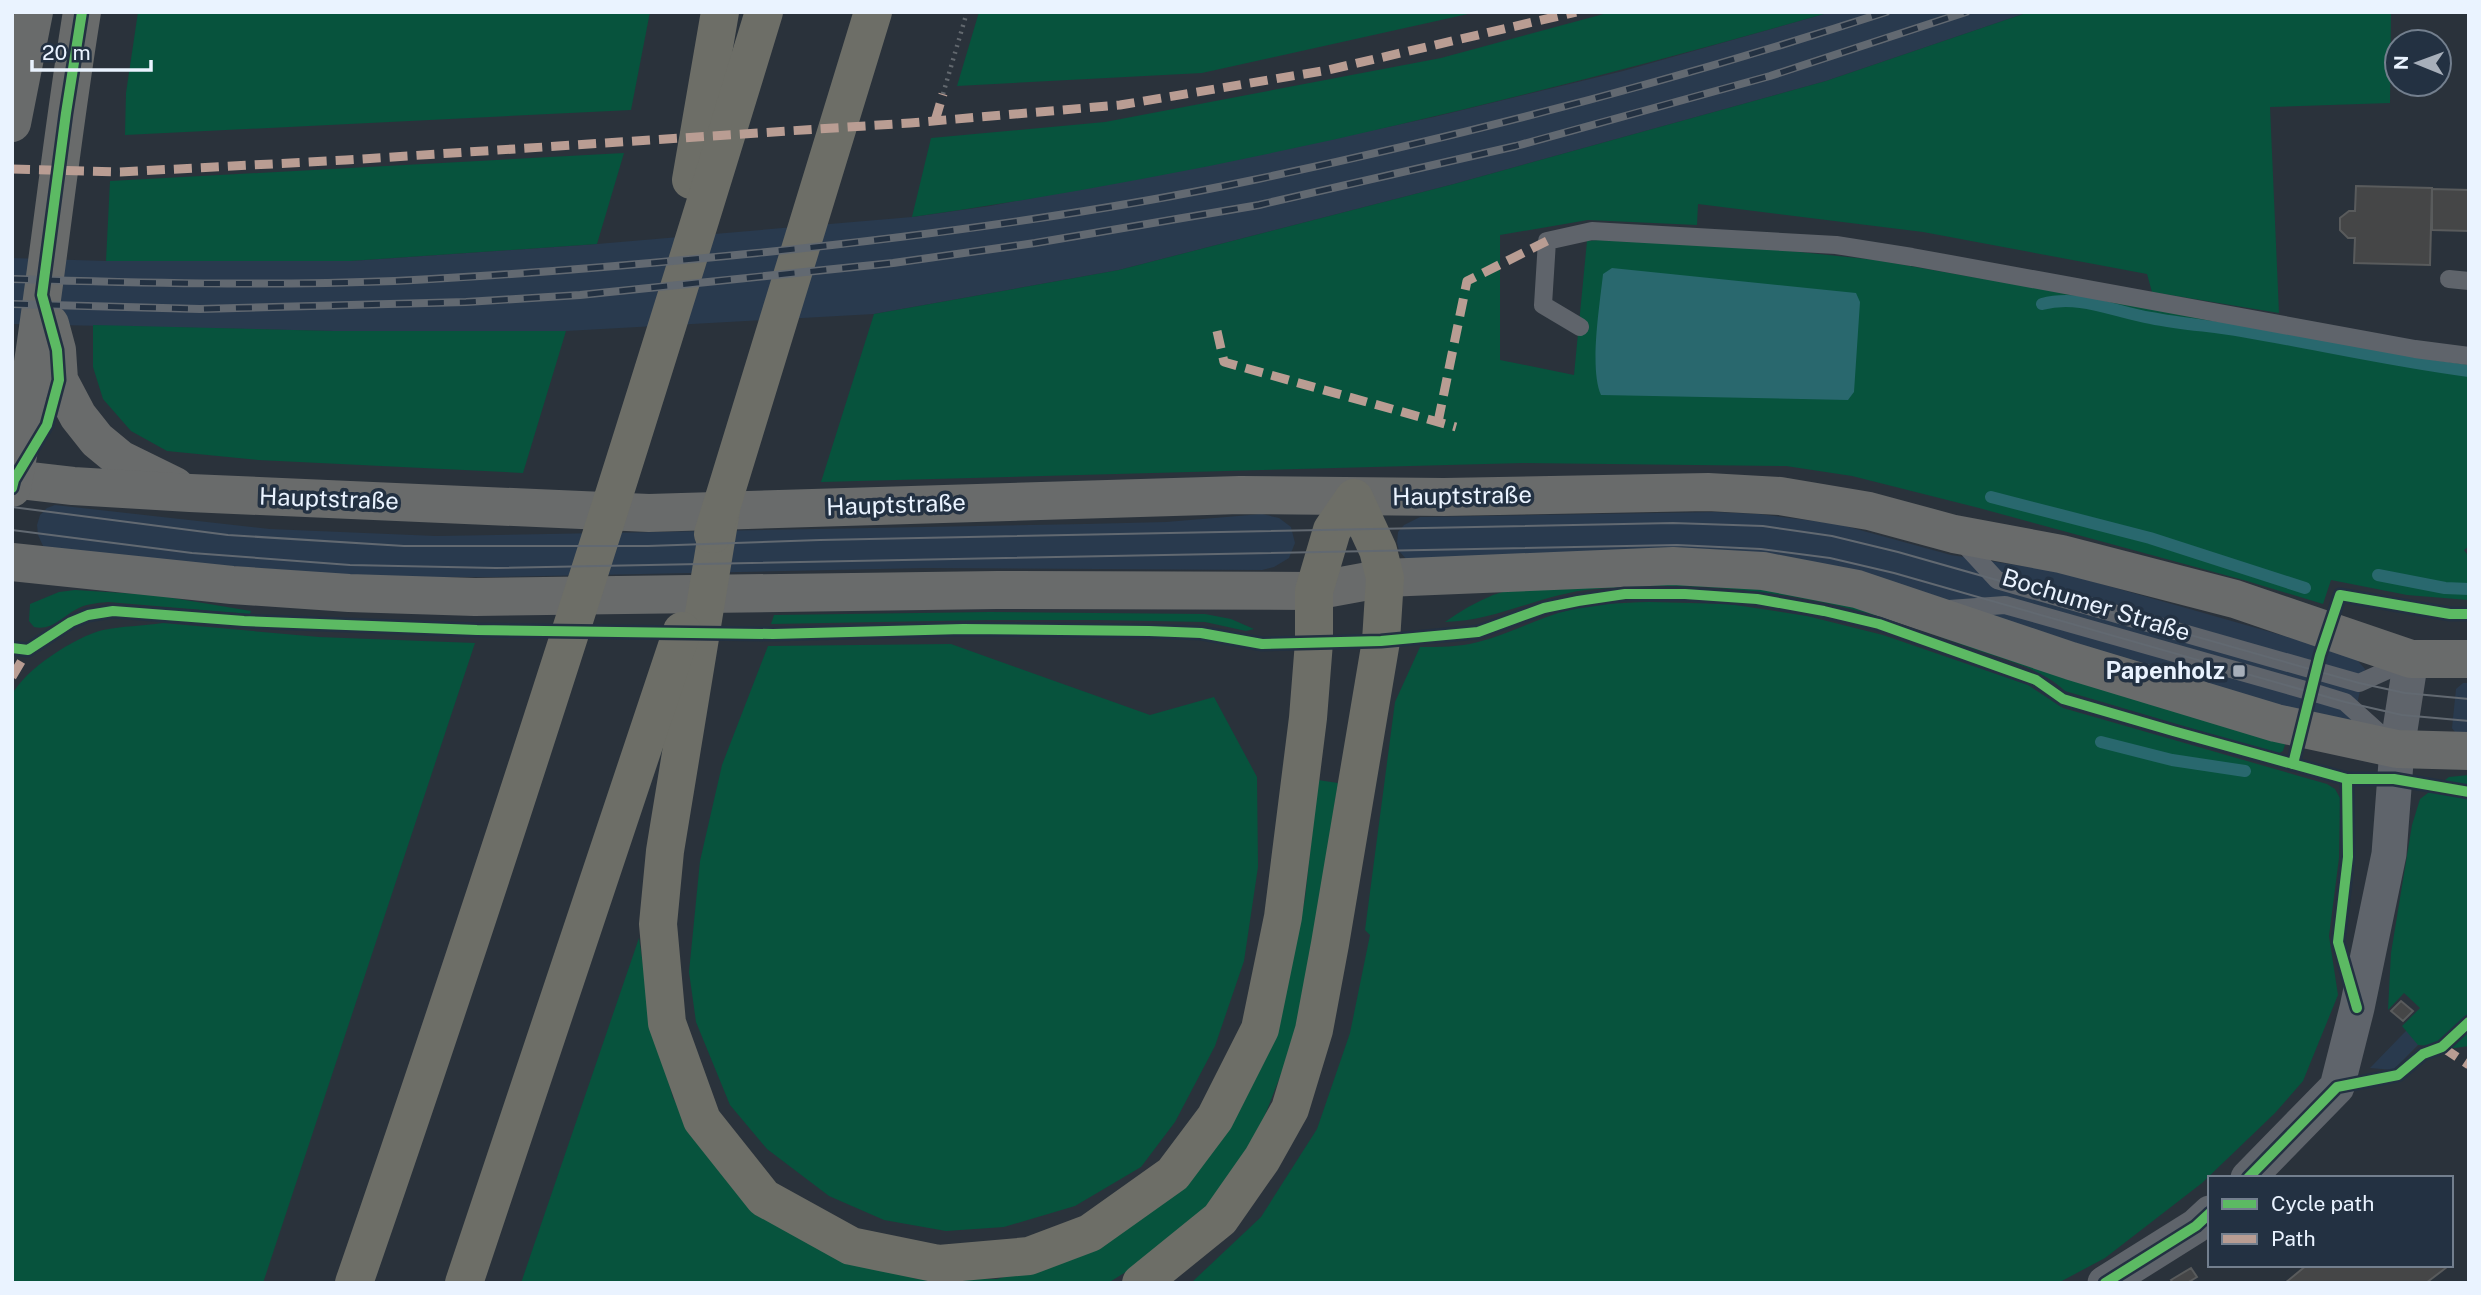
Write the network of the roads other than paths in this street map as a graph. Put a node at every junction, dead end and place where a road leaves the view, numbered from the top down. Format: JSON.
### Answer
{"nodes":[{"id":1,"x":34,"y":12,"type":"edge"},
{"id":2,"x":82,"y":12,"type":"edge"},
{"id":3,"x":720,"y":12,"type":"edge"},
{"id":4,"x":764,"y":12,"type":"edge"},
{"id":5,"x":873,"y":12,"type":"edge"},
{"id":6,"x":13,"y":117,"type":"edge"},
{"id":7,"x":2449,"y":279,"type":"dead end"},
{"id":8,"x":2469,"y":281,"type":"edge"},
{"id":9,"x":43,"y":295,"type":"junction"},
{"id":10,"x":1580,"y":327,"type":"dead end"},
{"id":11,"x":664,"y":341,"type":"junction"},
{"id":12,"x":2469,"y":356,"type":"edge"},
{"id":13,"x":13,"y":482,"type":"edge"},
{"id":14,"x":190,"y":494,"type":"junction"},
{"id":15,"x":1780,"y":496,"type":"joint"},
{"id":16,"x":1354,"y":498,"type":"junction"},
{"id":17,"x":12,"y":562,"type":"edge"},
{"id":18,"x":1385,"y":578,"type":"junction"},
{"id":19,"x":1314,"y":591,"type":"junction"},
{"id":20,"x":2411,"y":659,"type":"junction"},
{"id":21,"x":2469,"y":659,"type":"edge"},
{"id":22,"x":677,"y":696,"type":"junction"},
{"id":23,"x":2397,"y":749,"type":"junction"},
{"id":24,"x":2469,"y":751,"type":"edge"},
{"id":25,"x":2250,"y":1176,"type":"edge"},
{"id":26,"x":2208,"y":1215,"type":"edge"},
{"id":27,"x":354,"y":1283,"type":"edge"},
{"id":28,"x":464,"y":1283,"type":"edge"},
{"id":29,"x":1141,"y":1283,"type":"edge"},
{"id":30,"x":2105,"y":1283,"type":"edge"}],
"edges":[{"from":1,"to":6,"type":"main road"},
{"from":2,"to":9,"type":"main road"},
{"from":3,"to":11,"type":"highway"},
{"from":4,"to":11,"type":"highway"},
{"from":5,"to":22,"type":"highway"},
{"from":7,"to":8,"type":"lane"},
{"from":9,"to":13,"type":"main road"},
{"from":9,"to":14,"type":"main road"},
{"from":10,"to":12,"type":"lane"},
{"from":11,"to":27,"type":"highway"},
{"from":13,"to":14,"type":"main road","name":"Hauptstraße"},
{"from":14,"to":16,"type":"main road","name":"Hauptstraße"},
{"from":15,"to":16,"type":"main road","name":"Hauptstraße"},
{"from":15,"to":20,"type":"main road","name":"Bochumer Straße"},
{"from":16,"to":18,"type":"highway"},
{"from":16,"to":19,"type":"highway"},
{"from":17,"to":19,"type":"main road"},
{"from":18,"to":19,"type":"main road"},
{"from":18,"to":23,"type":"main road"},
{"from":18,"to":29,"type":"highway"},
{"from":19,"to":22,"type":"highway"},
{"from":20,"to":21,"type":"main road","name":"Bochumer Straße"},
{"from":20,"to":23,"type":"street"},
{"from":22,"to":28,"type":"highway"},
{"from":23,"to":24,"type":"main road"},
{"from":23,"to":25,"type":"street"},
{"from":26,"to":30,"type":"street"}]}
